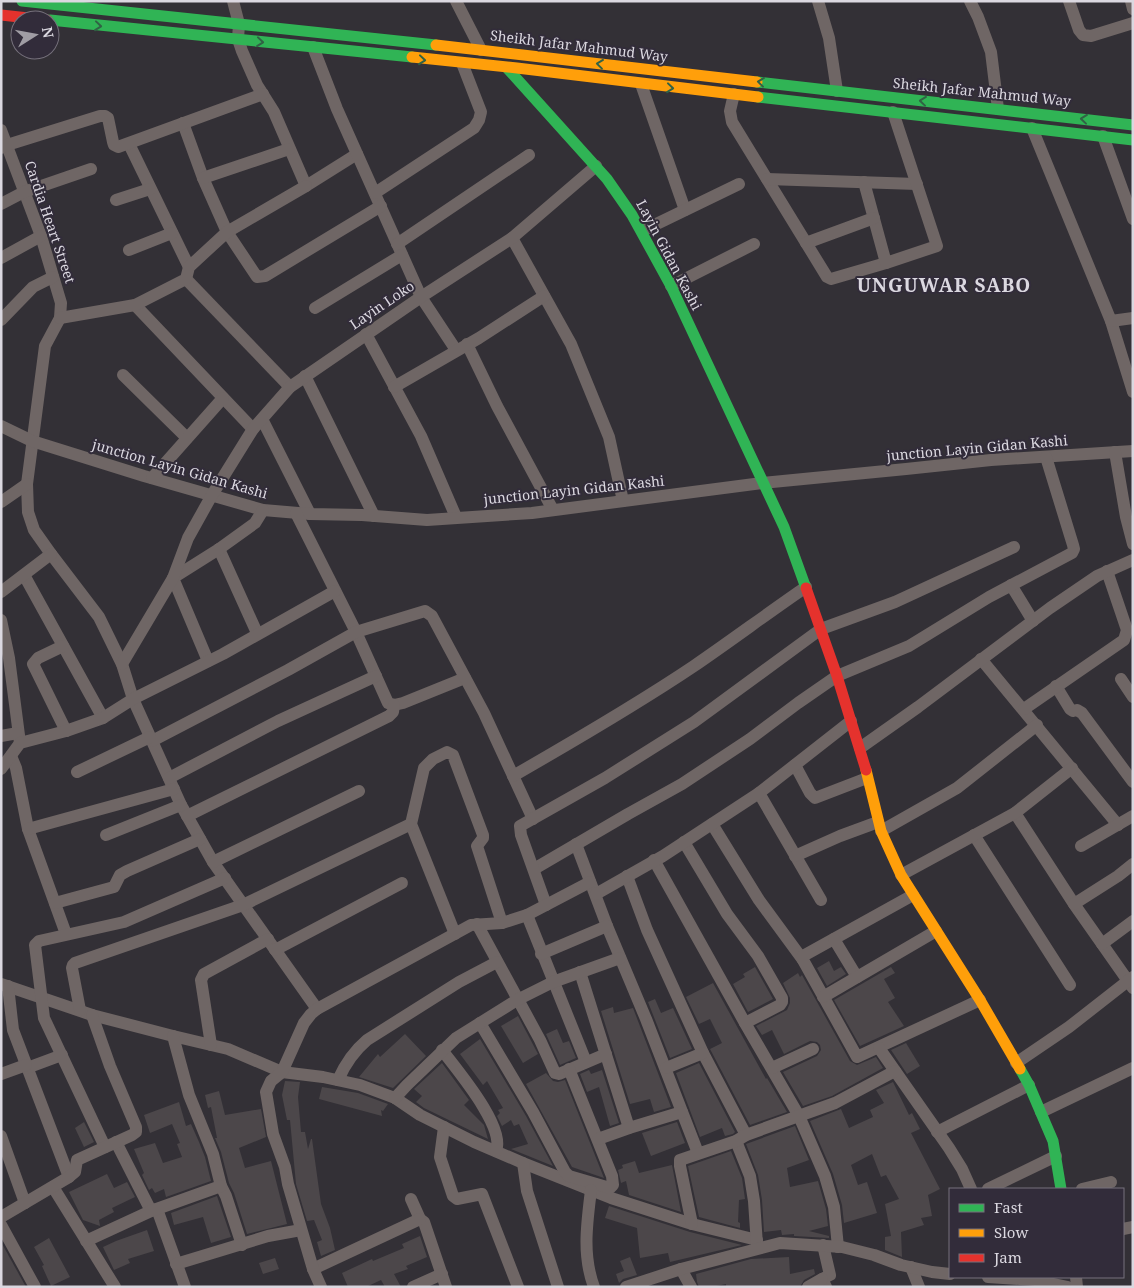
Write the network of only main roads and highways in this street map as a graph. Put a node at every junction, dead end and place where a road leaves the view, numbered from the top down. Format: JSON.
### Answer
{"nodes":[{"id":1,"x":22,"y":1,"type":"edge"},
{"id":2,"x":56,"y":3,"type":"edge"},
{"id":3,"x":60,"y":21,"type":"edge"},
{"id":4,"x":507,"y":68,"type":"junction"},
{"id":5,"x":1133,"y":124,"type":"edge"},
{"id":6,"x":1133,"y":140,"type":"edge"},
{"id":7,"x":1061,"y":1188,"type":"edge"}],
"edges":[{"from":1,"to":2,"type":"main road","name":"Sheikh Jafar Mahmud Way"},
{"from":5,"to":2,"type":"main road","name":"Sheikh Jafar Mahmud Way","one_way":true},
{"from":3,"to":4,"type":"main road","one_way":true},
{"from":4,"to":6,"type":"main road","one_way":true},
{"from":4,"to":7,"type":"main road","name":"Layin Gidan Kashi"}]}
